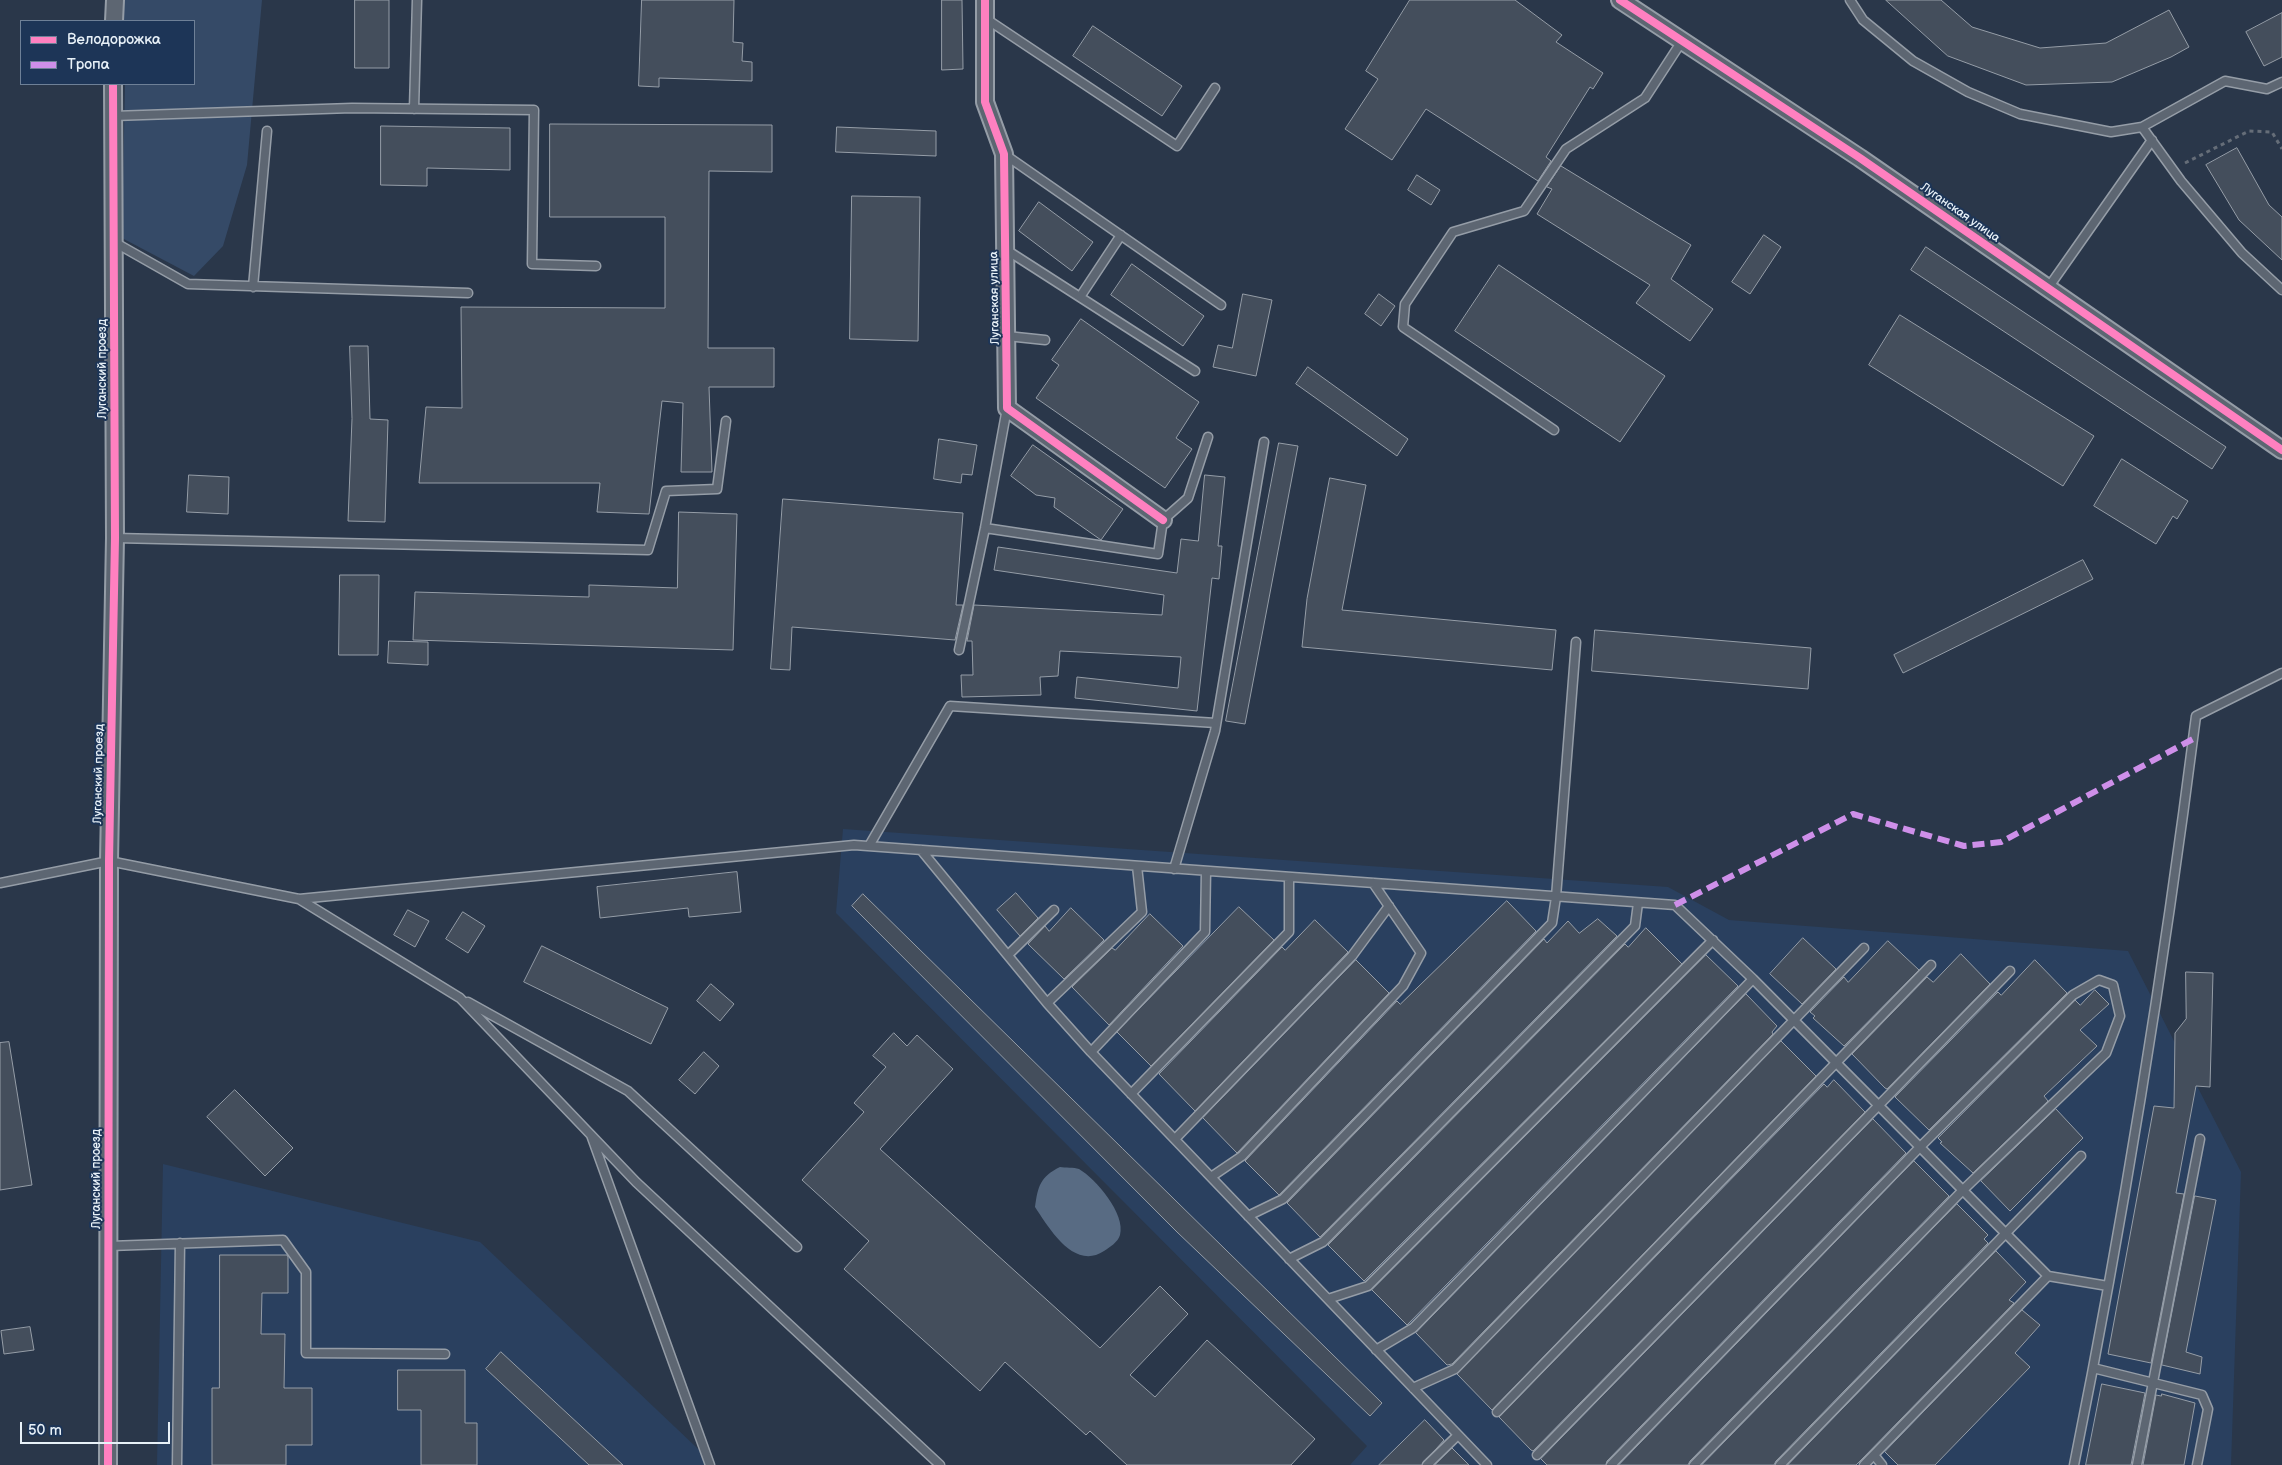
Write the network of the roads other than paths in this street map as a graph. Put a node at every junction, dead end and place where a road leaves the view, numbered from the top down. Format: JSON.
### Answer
{"nodes":[{"id":1,"x":115,"y":0,"type":"edge"},
{"id":2,"x":417,"y":0,"type":"edge"},
{"id":3,"x":985,"y":0,"type":"edge"},
{"id":4,"x":1620,"y":0,"type":"edge"},
{"id":5,"x":1850,"y":0,"type":"edge"},
{"id":6,"x":985,"y":18,"type":"junction"},
{"id":7,"x":114,"y":20,"type":"edge"},
{"id":8,"x":1682,"y":41,"type":"junction"},
{"id":9,"x":2282,"y":82,"type":"edge"},
{"id":10,"x":113,"y":85,"type":"edge"},
{"id":11,"x":1215,"y":88,"type":"dead end"},
{"id":12,"x":414,"y":109,"type":"junction"},
{"id":13,"x":113,"y":116,"type":"junction"},
{"id":14,"x":2142,"y":127,"type":"junction"},
{"id":15,"x":267,"y":131,"type":"dead end"},
{"id":16,"x":2152,"y":140,"type":"junction"},
{"id":17,"x":1004,"y":154,"type":"junction"},
{"id":18,"x":1121,"y":235,"type":"junction"},
{"id":19,"x":113,"y":241,"type":"junction"},
{"id":20,"x":1005,"y":249,"type":"junction"},
{"id":21,"x":596,"y":266,"type":"dead end"},
{"id":22,"x":253,"y":288,"type":"junction"},
{"id":23,"x":2048,"y":288,"type":"junction"},
{"id":24,"x":2282,"y":290,"type":"edge"},
{"id":25,"x":468,"y":293,"type":"dead end"},
{"id":26,"x":1080,"y":297,"type":"junction"},
{"id":27,"x":1221,"y":305,"type":"dead end"},
{"id":28,"x":1007,"y":336,"type":"junction"},
{"id":29,"x":1045,"y":340,"type":"dead end"},
{"id":30,"x":1195,"y":370,"type":"dead end"},
{"id":31,"x":1007,"y":408,"type":"junction"},
{"id":32,"x":726,"y":422,"type":"dead end"},
{"id":33,"x":1554,"y":430,"type":"dead end"},
{"id":34,"x":1208,"y":437,"type":"dead end"},
{"id":35,"x":1264,"y":442,"type":"dead end"},
{"id":36,"x":2282,"y":450,"type":"edge"},
{"id":37,"x":1163,"y":520,"type":"junction"},
{"id":38,"x":985,"y":528,"type":"junction"},
{"id":39,"x":115,"y":538,"type":"junction"},
{"id":40,"x":1576,"y":642,"type":"dead end"},
{"id":41,"x":959,"y":650,"type":"dead end"},
{"id":42,"x":2282,"y":673,"type":"edge"},
{"id":43,"x":1216,"y":723,"type":"junction"},
{"id":44,"x":869,"y":846,"type":"junction"},
{"id":45,"x":921,"y":850,"type":"junction"},
{"id":46,"x":109,"y":861,"type":"junction"},
{"id":47,"x":1137,"y":866,"type":"junction"},
{"id":48,"x":1174,"y":869,"type":"junction"},
{"id":49,"x":1206,"y":871,"type":"junction"},
{"id":50,"x":1289,"y":877,"type":"junction"},
{"id":51,"x":0,"y":883,"type":"edge"},
{"id":52,"x":1373,"y":883,"type":"junction"},
{"id":53,"x":1556,"y":897,"type":"junction"},
{"id":54,"x":300,"y":899,"type":"junction"},
{"id":55,"x":1638,"y":903,"type":"junction"},
{"id":56,"x":1389,"y":906,"type":"junction"},
{"id":57,"x":1054,"y":910,"type":"dead end"},
{"id":58,"x":1712,"y":940,"type":"junction"},
{"id":59,"x":1864,"y":948,"type":"dead end"},
{"id":60,"x":1008,"y":955,"type":"junction"},
{"id":61,"x":1931,"y":965,"type":"dead end"},
{"id":62,"x":2010,"y":971,"type":"dead end"},
{"id":63,"x":1753,"y":979,"type":"junction"},
{"id":64,"x":460,"y":998,"type":"junction"},
{"id":65,"x":1048,"y":1003,"type":"junction"},
{"id":66,"x":1794,"y":1020,"type":"junction"},
{"id":67,"x":1091,"y":1052,"type":"junction"},
{"id":68,"x":1836,"y":1062,"type":"junction"},
{"id":69,"x":1132,"y":1094,"type":"junction"},
{"id":70,"x":1878,"y":1105,"type":"junction"},
{"id":71,"x":590,"y":1132,"type":"junction"},
{"id":72,"x":1175,"y":1139,"type":"junction"},
{"id":73,"x":2200,"y":1139,"type":"dead end"},
{"id":74,"x":1920,"y":1147,"type":"junction"},
{"id":75,"x":2081,"y":1156,"type":"dead end"},
{"id":76,"x":1211,"y":1177,"type":"junction"},
{"id":77,"x":1963,"y":1190,"type":"junction"},
{"id":78,"x":1248,"y":1216,"type":"junction"},
{"id":79,"x":2005,"y":1233,"type":"junction"},
{"id":80,"x":180,"y":1243,"type":"junction"},
{"id":81,"x":108,"y":1246,"type":"junction"},
{"id":82,"x":797,"y":1247,"type":"dead end"},
{"id":83,"x":1289,"y":1259,"type":"junction"},
{"id":84,"x":2048,"y":1276,"type":"junction"},
{"id":85,"x":2108,"y":1286,"type":"junction"},
{"id":86,"x":1328,"y":1300,"type":"junction"},
{"id":87,"x":1376,"y":1350,"type":"junction"},
{"id":88,"x":445,"y":1354,"type":"dead end"},
{"id":89,"x":2093,"y":1368,"type":"junction"},
{"id":90,"x":2154,"y":1382,"type":"junction"},
{"id":91,"x":1413,"y":1388,"type":"junction"},
{"id":92,"x":1497,"y":1412,"type":"dead end"},
{"id":93,"x":1458,"y":1435,"type":"junction"},
{"id":94,"x":1537,"y":1455,"type":"dead end"},
{"id":95,"x":1874,"y":1455,"type":"junction"},
{"id":96,"x":108,"y":1465,"type":"edge"},
{"id":97,"x":177,"y":1465,"type":"edge"},
{"id":98,"x":710,"y":1465,"type":"edge"},
{"id":99,"x":940,"y":1465,"type":"edge"},
{"id":100,"x":1427,"y":1465,"type":"edge"},
{"id":101,"x":1487,"y":1465,"type":"edge"},
{"id":102,"x":1611,"y":1465,"type":"edge"},
{"id":103,"x":1694,"y":1465,"type":"edge"},
{"id":104,"x":1780,"y":1465,"type":"edge"},
{"id":105,"x":1864,"y":1465,"type":"edge"},
{"id":106,"x":1882,"y":1465,"type":"edge"},
{"id":107,"x":2074,"y":1465,"type":"edge"},
{"id":108,"x":2137,"y":1465,"type":"edge"},
{"id":109,"x":2197,"y":1465,"type":"edge"}],
"edges":[{"from":1,"to":7,"type":"street"},
{"from":2,"to":12,"type":"lane"},
{"from":3,"to":6,"type":"street","name":"Луганская улица"},
{"from":4,"to":8,"type":"street","name":"Луганская улица"},
{"from":5,"to":14,"type":"lane"},
{"from":6,"to":11,"type":"lane"},
{"from":6,"to":17,"type":"street","name":"Луганская улица"},
{"from":8,"to":23,"type":"street","name":"Луганская улица"},
{"from":8,"to":33,"type":"lane"},
{"from":9,"to":14,"type":"lane"},
{"from":10,"to":13,"type":"street","name":"Луганский проезд"},
{"from":12,"to":13,"type":"lane"},
{"from":12,"to":21,"type":"lane"},
{"from":13,"to":19,"type":"street","name":"Луганский проезд"},
{"from":14,"to":16,"type":"lane"},
{"from":15,"to":22,"type":"lane"},
{"from":16,"to":23,"type":"lane"},
{"from":16,"to":24,"type":"lane"},
{"from":17,"to":18,"type":"lane"},
{"from":17,"to":20,"type":"street","name":"Луганская улица"},
{"from":18,"to":26,"type":"lane"},
{"from":18,"to":27,"type":"lane"},
{"from":19,"to":22,"type":"lane"},
{"from":19,"to":39,"type":"street","name":"Луганский проезд"},
{"from":20,"to":26,"type":"lane"},
{"from":20,"to":28,"type":"street","name":"Луганская улица"},
{"from":22,"to":25,"type":"lane"},
{"from":23,"to":36,"type":"street","name":"Луганская улица"},
{"from":26,"to":30,"type":"lane"},
{"from":28,"to":29,"type":"lane"},
{"from":28,"to":31,"type":"street","name":"Луганская улица"},
{"from":31,"to":37,"type":"street"},
{"from":31,"to":38,"type":"lane"},
{"from":32,"to":39,"type":"lane"},
{"from":34,"to":37,"type":"lane"},
{"from":35,"to":43,"type":"lane"},
{"from":37,"to":38,"type":"lane"},
{"from":38,"to":41,"type":"lane"},
{"from":39,"to":46,"type":"street","name":"Луганский проезд"},
{"from":40,"to":53,"type":"lane"},
{"from":42,"to":85,"type":"lane"},
{"from":43,"to":44,"type":"lane"},
{"from":43,"to":48,"type":"lane"},
{"from":44,"to":45,"type":"lane"},
{"from":44,"to":54,"type":"lane"},
{"from":45,"to":47,"type":"lane"},
{"from":45,"to":60,"type":"lane"},
{"from":46,"to":51,"type":"lane"},
{"from":46,"to":54,"type":"lane"},
{"from":46,"to":81,"type":"street","name":"Луганский проезд"},
{"from":47,"to":48,"type":"lane"},
{"from":47,"to":65,"type":"lane"},
{"from":48,"to":49,"type":"lane"},
{"from":49,"to":50,"type":"lane"},
{"from":49,"to":67,"type":"lane"},
{"from":50,"to":52,"type":"lane"},
{"from":50,"to":69,"type":"lane"},
{"from":52,"to":53,"type":"lane"},
{"from":52,"to":56,"type":"lane"},
{"from":53,"to":55,"type":"lane"},
{"from":53,"to":78,"type":"lane"},
{"from":54,"to":64,"type":"lane"},
{"from":55,"to":58,"type":"lane"},
{"from":55,"to":83,"type":"lane"},
{"from":56,"to":72,"type":"lane"},
{"from":56,"to":76,"type":"lane"},
{"from":57,"to":60,"type":"lane"},
{"from":58,"to":63,"type":"lane"},
{"from":58,"to":86,"type":"lane"},
{"from":59,"to":66,"type":"lane"},
{"from":60,"to":65,"type":"lane"},
{"from":61,"to":68,"type":"lane"},
{"from":62,"to":70,"type":"lane"},
{"from":63,"to":66,"type":"lane"},
{"from":63,"to":87,"type":"lane"},
{"from":64,"to":71,"type":"lane"},
{"from":64,"to":82,"type":"lane"},
{"from":65,"to":67,"type":"lane"},
{"from":66,"to":68,"type":"lane"},
{"from":66,"to":91,"type":"lane"},
{"from":67,"to":69,"type":"lane"},
{"from":68,"to":70,"type":"lane"},
{"from":68,"to":92,"type":"lane"},
{"from":69,"to":72,"type":"lane"},
{"from":70,"to":74,"type":"lane"},
{"from":70,"to":94,"type":"lane"},
{"from":71,"to":98,"type":"lane"},
{"from":71,"to":99,"type":"lane"},
{"from":72,"to":76,"type":"lane"},
{"from":73,"to":90,"type":"lane"},
{"from":74,"to":77,"type":"lane"},
{"from":74,"to":77,"type":"lane"},
{"from":74,"to":102,"type":"lane"},
{"from":75,"to":79,"type":"lane"},
{"from":76,"to":78,"type":"lane"},
{"from":77,"to":79,"type":"lane"},
{"from":77,"to":103,"type":"lane"},
{"from":78,"to":83,"type":"lane"},
{"from":79,"to":84,"type":"lane"},
{"from":79,"to":104,"type":"lane"},
{"from":80,"to":81,"type":"lane"},
{"from":80,"to":88,"type":"lane"},
{"from":80,"to":97,"type":"lane"},
{"from":81,"to":96,"type":"street","name":"Луганский проезд"},
{"from":83,"to":86,"type":"lane"},
{"from":84,"to":85,"type":"lane"},
{"from":84,"to":95,"type":"lane"},
{"from":85,"to":89,"type":"lane"},
{"from":86,"to":87,"type":"lane"},
{"from":87,"to":91,"type":"lane"},
{"from":89,"to":90,"type":"lane"},
{"from":89,"to":107,"type":"lane"},
{"from":90,"to":108,"type":"lane"},
{"from":90,"to":109,"type":"lane"},
{"from":91,"to":93,"type":"lane"},
{"from":93,"to":100,"type":"lane"},
{"from":93,"to":101,"type":"lane"},
{"from":95,"to":105,"type":"lane"},
{"from":95,"to":106,"type":"lane"}]}
